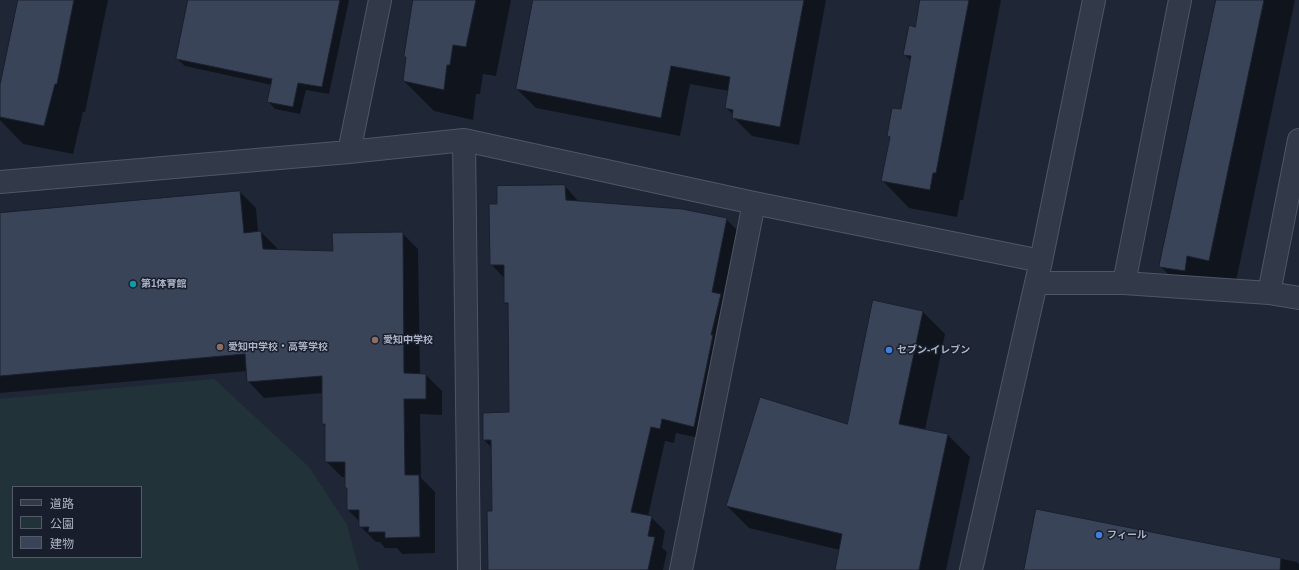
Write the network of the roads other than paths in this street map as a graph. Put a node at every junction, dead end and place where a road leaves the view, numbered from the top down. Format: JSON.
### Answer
{"nodes":[{"id":1,"x":380,"y":0,"type":"edge"},
{"id":2,"x":1094,"y":0,"type":"edge"},
{"id":3,"x":1180,"y":0,"type":"edge"},
{"id":4,"x":464,"y":140,"type":"junction"},
{"id":5,"x":1299,"y":140,"type":"edge"},
{"id":6,"x":349,"y":152,"type":"junction"},
{"id":7,"x":0,"y":182,"type":"edge"},
{"id":8,"x":754,"y":203,"type":"junction"},
{"id":9,"x":1041,"y":261,"type":"junction"},
{"id":10,"x":1036,"y":283,"type":"junction"},
{"id":11,"x":1124,"y":283,"type":"junction"},
{"id":12,"x":1269,"y":293,"type":"junction"},
{"id":13,"x":1299,"y":298,"type":"edge"},
{"id":14,"x":468,"y":570,"type":"edge"},
{"id":15,"x":681,"y":570,"type":"edge"},
{"id":16,"x":970,"y":570,"type":"edge"}],
"edges":[{"from":1,"to":6,"type":"street"},
{"from":2,"to":9,"type":"street"},
{"from":3,"to":11,"type":"street"},
{"from":4,"to":6,"type":"street"},
{"from":4,"to":8,"type":"street"},
{"from":4,"to":14,"type":"street"},
{"from":5,"to":12,"type":"street"},
{"from":6,"to":7,"type":"street"},
{"from":8,"to":9,"type":"street"},
{"from":8,"to":15,"type":"street"},
{"from":9,"to":10,"type":"street"},
{"from":10,"to":11,"type":"street"},
{"from":10,"to":16,"type":"street"},
{"from":11,"to":12,"type":"street"},
{"from":12,"to":13,"type":"street"}]}
